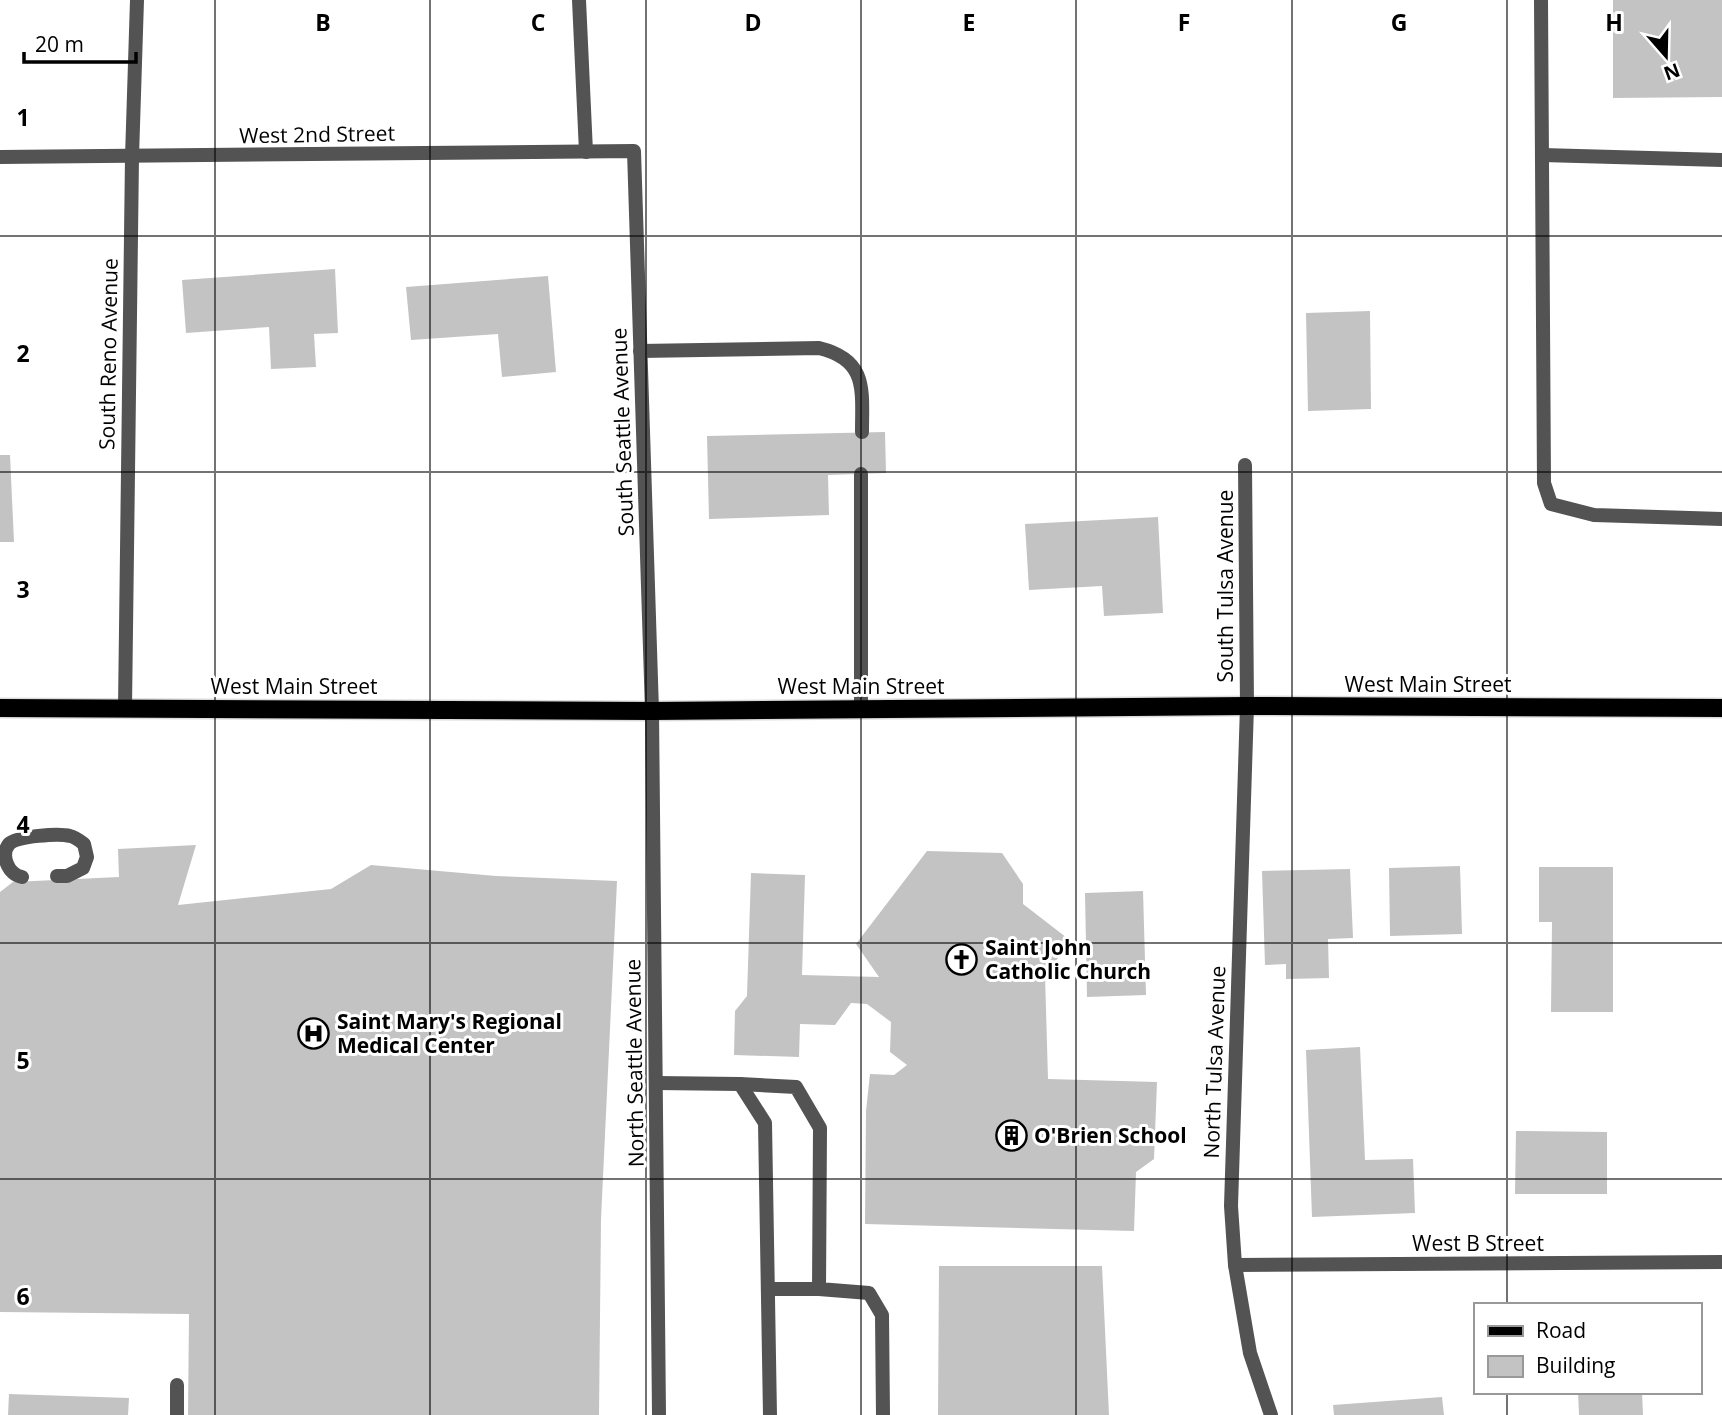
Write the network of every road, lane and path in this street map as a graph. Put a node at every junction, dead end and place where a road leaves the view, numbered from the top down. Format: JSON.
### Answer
{"nodes":[{"id":1,"x":137,"y":0,"type":"edge"},
{"id":2,"x":579,"y":0,"type":"edge"},
{"id":3,"x":1541,"y":0,"type":"edge"},
{"id":4,"x":634,"y":151,"type":"joint"},
{"id":5,"x":586,"y":152,"type":"junction"},
{"id":6,"x":1542,"y":155,"type":"junction"},
{"id":7,"x":0,"y":157,"type":"edge"},
{"id":8,"x":132,"y":157,"type":"junction"},
{"id":9,"x":1722,"y":160,"type":"edge"},
{"id":10,"x":640,"y":351,"type":"junction"},
{"id":11,"x":862,"y":432,"type":"dead end"},
{"id":12,"x":1245,"y":465,"type":"dead end"},
{"id":13,"x":861,"y":474,"type":"dead end"},
{"id":14,"x":1722,"y":519,"type":"edge"},
{"id":15,"x":1247,"y":706,"type":"junction"},
{"id":16,"x":0,"y":708,"type":"edge"},
{"id":17,"x":125,"y":708,"type":"junction"},
{"id":18,"x":1722,"y":708,"type":"edge"},
{"id":19,"x":860,"y":709,"type":"junction"},
{"id":20,"x":653,"y":711,"type":"junction"},
{"id":21,"x":2,"y":853,"type":"edge"},
{"id":22,"x":57,"y":876,"type":"dead end"},
{"id":23,"x":22,"y":877,"type":"dead end"},
{"id":24,"x":656,"y":1083,"type":"junction"},
{"id":25,"x":740,"y":1084,"type":"junction"},
{"id":26,"x":1722,"y":1262,"type":"edge"},
{"id":27,"x":1235,"y":1265,"type":"junction"},
{"id":28,"x":768,"y":1289,"type":"junction"},
{"id":29,"x":819,"y":1289,"type":"junction"},
{"id":30,"x":177,"y":1385,"type":"dead end"},
{"id":31,"x":177,"y":1415,"type":"edge"},
{"id":32,"x":659,"y":1415,"type":"edge"},
{"id":33,"x":770,"y":1415,"type":"edge"},
{"id":34,"x":883,"y":1415,"type":"edge"},
{"id":35,"x":1271,"y":1415,"type":"edge"}],
"edges":[{"from":1,"to":8,"type":"street","name":"South Reno Avenue"},
{"from":2,"to":5,"type":"street"},
{"from":3,"to":6,"type":"street"},
{"from":4,"to":5,"type":"street","name":"West 2nd Street"},
{"from":4,"to":10,"type":"street","name":"South Seattle Avenue"},
{"from":5,"to":8,"type":"street","name":"West 2nd Street"},
{"from":6,"to":9,"type":"street"},
{"from":6,"to":14,"type":"street"},
{"from":7,"to":8,"type":"street","name":"West 2nd Street"},
{"from":8,"to":17,"type":"street","name":"South Reno Avenue"},
{"from":10,"to":11,"type":"street"},
{"from":10,"to":20,"type":"street","name":"South Seattle Avenue"},
{"from":12,"to":15,"type":"street","name":"South Tulsa Avenue"},
{"from":13,"to":19,"type":"street"},
{"from":15,"to":18,"type":"main road","name":"West Main Street"},
{"from":15,"to":19,"type":"main road","name":"West Main Street"},
{"from":15,"to":27,"type":"street","name":"North Tulsa Avenue"},
{"from":16,"to":17,"type":"main road","name":"West Main Street"},
{"from":17,"to":20,"type":"main road","name":"West Main Street"},
{"from":19,"to":20,"type":"main road","name":"West Main Street"},
{"from":20,"to":24,"type":"street","name":"North Seattle Avenue"},
{"from":21,"to":22,"type":"street"},
{"from":21,"to":23,"type":"street"},
{"from":24,"to":25,"type":"street"},
{"from":24,"to":32,"type":"street","name":"North Seattle Avenue"},
{"from":25,"to":28,"type":"street"},
{"from":25,"to":29,"type":"street"},
{"from":26,"to":27,"type":"street","name":"West B Street"},
{"from":27,"to":35,"type":"street","name":"North Tulsa Avenue"},
{"from":28,"to":29,"type":"street"},
{"from":28,"to":33,"type":"street"},
{"from":29,"to":34,"type":"street"},
{"from":30,"to":31,"type":"street"}]}
